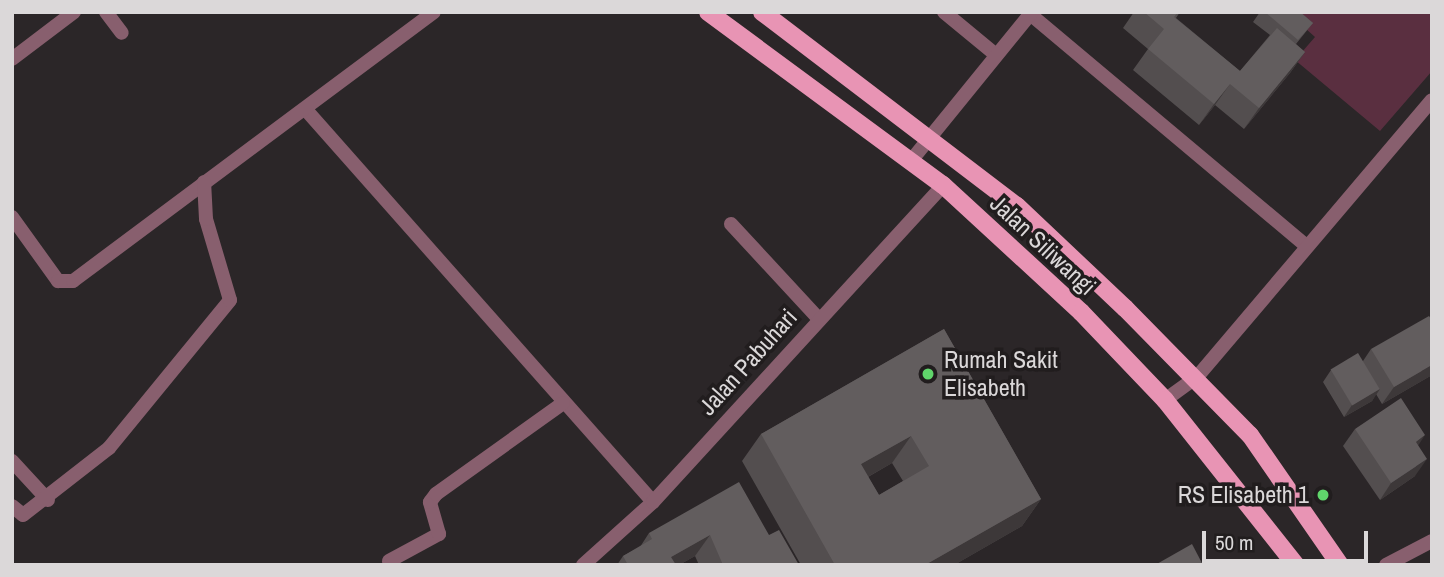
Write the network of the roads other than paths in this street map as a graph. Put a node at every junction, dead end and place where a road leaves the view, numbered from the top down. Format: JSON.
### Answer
{"nodes":[{"id":1,"x":74,"y":12,"type":"edge"},
{"id":2,"x":106,"y":12,"type":"edge"},
{"id":3,"x":434,"y":12,"type":"edge"},
{"id":4,"x":708,"y":12,"type":"edge"},
{"id":5,"x":762,"y":12,"type":"edge"},
{"id":6,"x":944,"y":12,"type":"edge"},
{"id":7,"x":1031,"y":13,"type":"edge"},
{"id":8,"x":122,"y":33,"type":"dead end"},
{"id":9,"x":996,"y":55,"type":"junction"},
{"id":10,"x":12,"y":59,"type":"edge"},
{"id":11,"x":1430,"y":105,"type":"edge"},
{"id":12,"x":307,"y":111,"type":"junction"},
{"id":13,"x":932,"y":138,"type":"junction"},
{"id":14,"x":910,"y":162,"type":"junction"},
{"id":15,"x":204,"y":182,"type":"junction"},
{"id":16,"x":943,"y":185,"type":"junction"},
{"id":17,"x":12,"y":217,"type":"edge"},
{"id":18,"x":731,"y":224,"type":"dead end"},
{"id":19,"x":1306,"y":246,"type":"junction"},
{"id":20,"x":818,"y":318,"type":"junction"},
{"id":21,"x":1197,"y":377,"type":"junction"},
{"id":22,"x":1165,"y":400,"type":"junction"},
{"id":23,"x":563,"y":403,"type":"junction"},
{"id":24,"x":12,"y":461,"type":"edge"},
{"id":25,"x":48,"y":500,"type":"junction"},
{"id":26,"x":653,"y":502,"type":"junction"},
{"id":27,"x":16,"y":515,"type":"edge"},
{"id":28,"x":1432,"y":541,"type":"edge"},
{"id":29,"x":390,"y":561,"type":"dead end"},
{"id":30,"x":583,"y":565,"type":"edge"},
{"id":31,"x":1296,"y":565,"type":"edge"},
{"id":32,"x":1340,"y":565,"type":"edge"},
{"id":33,"x":1386,"y":565,"type":"edge"}],
"edges":[{"from":1,"to":10,"type":"street"},
{"from":2,"to":8,"type":"street"},
{"from":3,"to":12,"type":"street"},
{"from":4,"to":14,"type":"main road","name":"Jalan Siliwangi"},
{"from":5,"to":13,"type":"main road","name":"Jalan Siliwangi"},
{"from":6,"to":9,"type":"street"},
{"from":7,"to":9,"type":"street"},
{"from":7,"to":19,"type":"street"},
{"from":9,"to":13,"type":"street"},
{"from":11,"to":19,"type":"street"},
{"from":12,"to":15,"type":"street"},
{"from":12,"to":23,"type":"street"},
{"from":13,"to":14,"type":"street"},
{"from":13,"to":21,"type":"main road","name":"Jalan Siliwangi"},
{"from":14,"to":16,"type":"main road","name":"Jalan Siliwangi"},
{"from":15,"to":17,"type":"street"},
{"from":15,"to":25,"type":"street"},
{"from":16,"to":20,"type":"street","name":"Jalan Pabuhari"},
{"from":16,"to":22,"type":"main road","name":"Jalan Siliwangi"},
{"from":18,"to":20,"type":"street"},
{"from":19,"to":21,"type":"street"},
{"from":20,"to":26,"type":"street","name":"Jalan Pabuhari"},
{"from":21,"to":22,"type":"street"},
{"from":21,"to":32,"type":"main road","name":"Jalan Siliwangi"},
{"from":22,"to":31,"type":"main road","name":"Jalan Siliwangi"},
{"from":23,"to":26,"type":"street"},
{"from":23,"to":29,"type":"street"},
{"from":24,"to":25,"type":"street"},
{"from":25,"to":27,"type":"street"},
{"from":26,"to":30,"type":"street","name":"Jalan Pabuhari"},
{"from":28,"to":33,"type":"street"}]}
